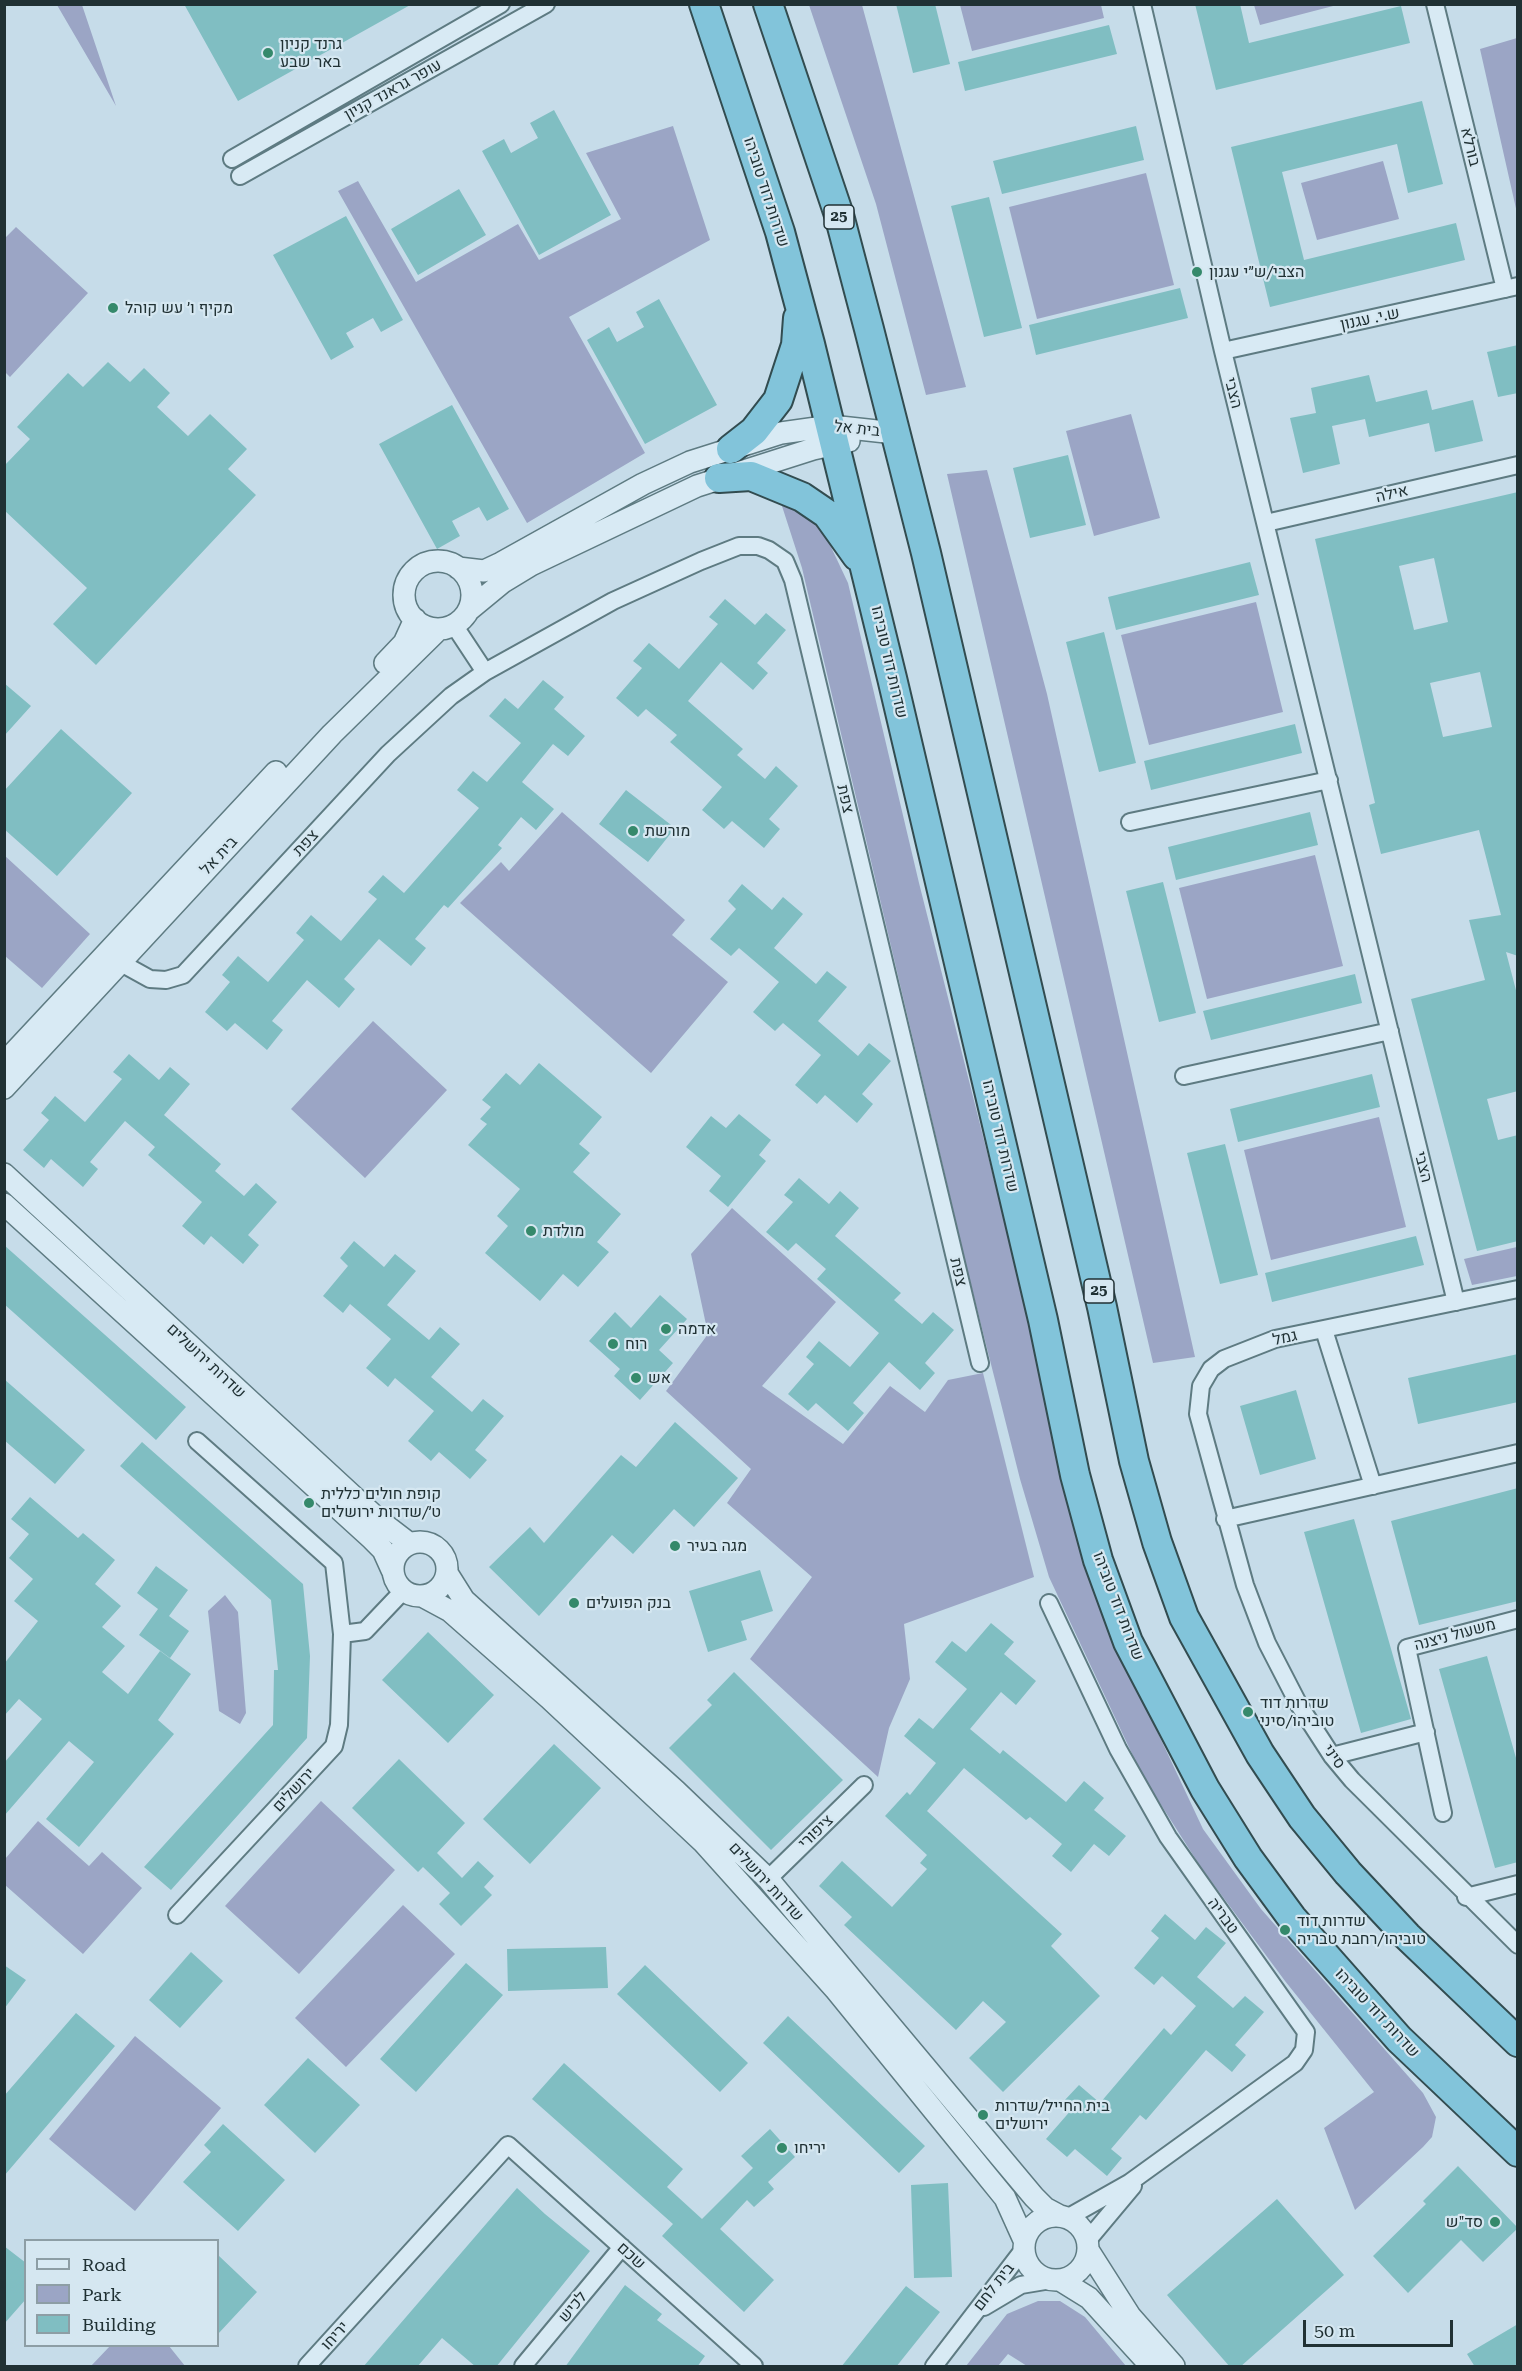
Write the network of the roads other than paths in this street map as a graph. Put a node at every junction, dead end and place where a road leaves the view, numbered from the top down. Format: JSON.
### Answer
{"nodes":[{"id":1,"x":501,"y":4,"type":"edge"},
{"id":2,"x":546,"y":4,"type":"edge"},
{"id":3,"x":768,"y":4,"type":"edge"},
{"id":4,"x":1142,"y":4,"type":"edge"},
{"id":5,"x":1435,"y":4,"type":"edge"},
{"id":6,"x":703,"y":6,"type":"edge"},
{"id":7,"x":232,"y":159,"type":"dead end"},
{"id":8,"x":240,"y":176,"type":"dead end"},
{"id":9,"x":1511,"y":288,"type":"edge"},
{"id":10,"x":799,"y":301,"type":"junction"},
{"id":11,"x":1223,"y":351,"type":"junction"},
{"id":12,"x":896,"y":433,"type":"junction"},
{"id":13,"x":833,"y":435,"type":"junction"},
{"id":14,"x":731,"y":449,"type":"junction"},
{"id":15,"x":1518,"y":465,"type":"edge"},
{"id":16,"x":720,"y":478,"type":"junction"},
{"id":17,"x":1266,"y":523,"type":"junction"},
{"id":18,"x":458,"y":568,"type":"junction"},
{"id":19,"x":868,"y":575,"type":"junction"},
{"id":20,"x":469,"y":610,"type":"junction"},
{"id":21,"x":415,"y":620,"type":"junction"},
{"id":22,"x":447,"y":627,"type":"junction"},
{"id":23,"x":484,"y":672,"type":"junction"},
{"id":24,"x":1329,"y":780,"type":"junction"},
{"id":25,"x":1130,"y":822,"type":"dead end"},
{"id":26,"x":121,"y":963,"type":"junction"},
{"id":27,"x":1390,"y":1031,"type":"junction"},
{"id":28,"x":4,"y":1063,"type":"edge"},
{"id":29,"x":1184,"y":1076,"type":"dead end"},
{"id":30,"x":4,"y":1089,"type":"edge"},
{"id":31,"x":4,"y":1174,"type":"edge"},
{"id":32,"x":4,"y":1204,"type":"edge"},
{"id":33,"x":1518,"y":1289,"type":"edge"},
{"id":34,"x":1456,"y":1302,"type":"junction"},
{"id":35,"x":1324,"y":1330,"type":"junction"},
{"id":36,"x":980,"y":1363,"type":"dead end"},
{"id":37,"x":197,"y":1441,"type":"dead end"},
{"id":38,"x":1518,"y":1453,"type":"edge"},
{"id":39,"x":1373,"y":1486,"type":"junction"},
{"id":40,"x":1225,"y":1519,"type":"junction"},
{"id":41,"x":410,"y":1544,"type":"junction"},
{"id":42,"x":392,"y":1570,"type":"junction"},
{"id":43,"x":447,"y":1573,"type":"junction"},
{"id":44,"x":403,"y":1591,"type":"junction"},
{"id":45,"x":424,"y":1597,"type":"junction"},
{"id":46,"x":1049,"y":1603,"type":"dead end"},
{"id":47,"x":1518,"y":1618,"type":"edge"},
{"id":48,"x":342,"y":1634,"type":"junction"},
{"id":49,"x":1426,"y":1732,"type":"junction"},
{"id":50,"x":1332,"y":1756,"type":"junction"},
{"id":51,"x":864,"y":1785,"type":"dead end"},
{"id":52,"x":1443,"y":1813,"type":"dead end"},
{"id":53,"x":768,"y":1879,"type":"junction"},
{"id":54,"x":1518,"y":1884,"type":"edge"},
{"id":55,"x":1466,"y":1896,"type":"junction"},
{"id":56,"x":177,"y":1915,"type":"dead end"},
{"id":57,"x":1518,"y":1946,"type":"edge"},
{"id":58,"x":1518,"y":2042,"type":"edge"},
{"id":59,"x":508,"y":2145,"type":"joint"},
{"id":60,"x":1518,"y":2152,"type":"edge"},
{"id":61,"x":1146,"y":2170,"type":"junction"},
{"id":62,"x":1063,"y":2217,"type":"junction"},
{"id":63,"x":1023,"y":2245,"type":"junction"},
{"id":64,"x":1088,"y":2245,"type":"junction"},
{"id":65,"x":622,"y":2247,"type":"junction"},
{"id":66,"x":1056,"y":2280,"type":"junction"},
{"id":67,"x":966,"y":2324,"type":"junction"},
{"id":68,"x":737,"y":2361,"type":"edge"},
{"id":69,"x":307,"y":2367,"type":"edge"},
{"id":70,"x":523,"y":2367,"type":"edge"},
{"id":71,"x":754,"y":2367,"type":"edge"},
{"id":72,"x":934,"y":2367,"type":"edge"},
{"id":73,"x":1151,"y":2367,"type":"edge"},
{"id":74,"x":1174,"y":2367,"type":"edge"}],
"edges":[{"from":1,"to":7,"type":"street","name":"עופר גראנד קניון"},
{"from":2,"to":8,"type":"street","name":"עופר גראנד קניון"},
{"from":3,"to":12,"type":"highway","number":"25"},
{"from":4,"to":11,"type":"street","name":"הצבי"},
{"from":5,"to":9,"type":"street","name":"בורלא"},
{"from":6,"to":10,"type":"highway","name":"שדרות דוד טוביהו"},
{"from":9,"to":11,"type":"street","name":"ש.י. עגנון"},
{"from":10,"to":13,"type":"highway","name":"שדרות דוד טוביהו"},
{"from":10,"to":14,"type":"highway"},
{"from":11,"to":17,"type":"street","name":"הצבי"},
{"from":12,"to":13,"type":"street","name":"בית אל"},
{"from":12,"to":58,"type":"highway","number":"25"},
{"from":13,"to":14,"type":"street","name":"בית אל"},
{"from":13,"to":16,"type":"street","name":"בית אל"},
{"from":13,"to":19,"type":"highway","name":"שדרות דוד טוביהו"},
{"from":14,"to":18,"type":"street","name":"בית אל"},
{"from":15,"to":17,"type":"street","name":"אילה"},
{"from":16,"to":19,"type":"highway"},
{"from":16,"to":20,"type":"street","name":"בית אל"},
{"from":17,"to":24,"type":"street","name":"הצבי"},
{"from":18,"to":20,"type":"street"},
{"from":18,"to":21,"type":"street"},
{"from":19,"to":60,"type":"highway","name":"שדרות דוד טוביהו"},
{"from":20,"to":22,"type":"street"},
{"from":21,"to":22,"type":"street"},
{"from":21,"to":28,"type":"street","name":"בית אל"},
{"from":22,"to":23,"type":"street"},
{"from":22,"to":26,"type":"street","name":"בית אל"},
{"from":23,"to":26,"type":"street","name":"צפת"},
{"from":23,"to":36,"type":"street","name":"צפת"},
{"from":24,"to":25,"type":"street"},
{"from":24,"to":27,"type":"street","name":"הצבי"},
{"from":26,"to":30,"type":"street","name":"בית אל"},
{"from":27,"to":29,"type":"street"},
{"from":27,"to":34,"type":"street","name":"הצבי"},
{"from":31,"to":41,"type":"street","name":"שדרות ירושלים"},
{"from":32,"to":42,"type":"street","name":"שדרות ירושלים"},
{"from":33,"to":34,"type":"street","name":"גמל"},
{"from":34,"to":35,"type":"street","name":"גמל"},
{"from":35,"to":39,"type":"street"},
{"from":35,"to":40,"type":"street","name":"גמל"},
{"from":37,"to":48,"type":"street","name":"ירושלים"},
{"from":38,"to":39,"type":"street"},
{"from":39,"to":40,"type":"street"},
{"from":40,"to":50,"type":"street","name":"סיני"},
{"from":41,"to":42,"type":"street"},
{"from":41,"to":43,"type":"street"},
{"from":42,"to":44,"type":"street"},
{"from":43,"to":45,"type":"street"},
{"from":43,"to":53,"type":"street","name":"שדרות ירושלים"},
{"from":44,"to":45,"type":"street"},
{"from":44,"to":48,"type":"street"},
{"from":45,"to":63,"type":"street","name":"שדרות ירושלים"},
{"from":46,"to":61,"type":"street","name":"טבריה"},
{"from":47,"to":49,"type":"street","name":"משעול ניצנה"},
{"from":48,"to":56,"type":"street","name":"ירושלים"},
{"from":49,"to":50,"type":"street"},
{"from":49,"to":52,"type":"street","name":"משעול ניצנה"},
{"from":50,"to":55,"type":"street","name":"סיני"},
{"from":51,"to":53,"type":"street","name":"ציפורי"},
{"from":53,"to":62,"type":"street","name":"שדרות ירושלים"},
{"from":54,"to":55,"type":"street"},
{"from":55,"to":57,"type":"street","name":"סיני"},
{"from":59,"to":65,"type":"street","name":"שכם"},
{"from":59,"to":69,"type":"street","name":"יריחו"},
{"from":61,"to":62,"type":"street","name":"טבריה"},
{"from":61,"to":64,"type":"street","name":"טבריה"},
{"from":62,"to":63,"type":"street"},
{"from":62,"to":64,"type":"street"},
{"from":63,"to":66,"type":"street"},
{"from":63,"to":67,"type":"street","name":"בית לחם"},
{"from":64,"to":66,"type":"street"},
{"from":64,"to":74,"type":"street"},
{"from":65,"to":68,"type":"street","name":"שכם"},
{"from":65,"to":70,"type":"street","name":"לכיש"},
{"from":66,"to":67,"type":"street","name":"בית לחם"},
{"from":66,"to":73,"type":"street"},
{"from":67,"to":72,"type":"street","name":"בית לחם"},
{"from":68,"to":71,"type":"street","name":"שכם"}]}
